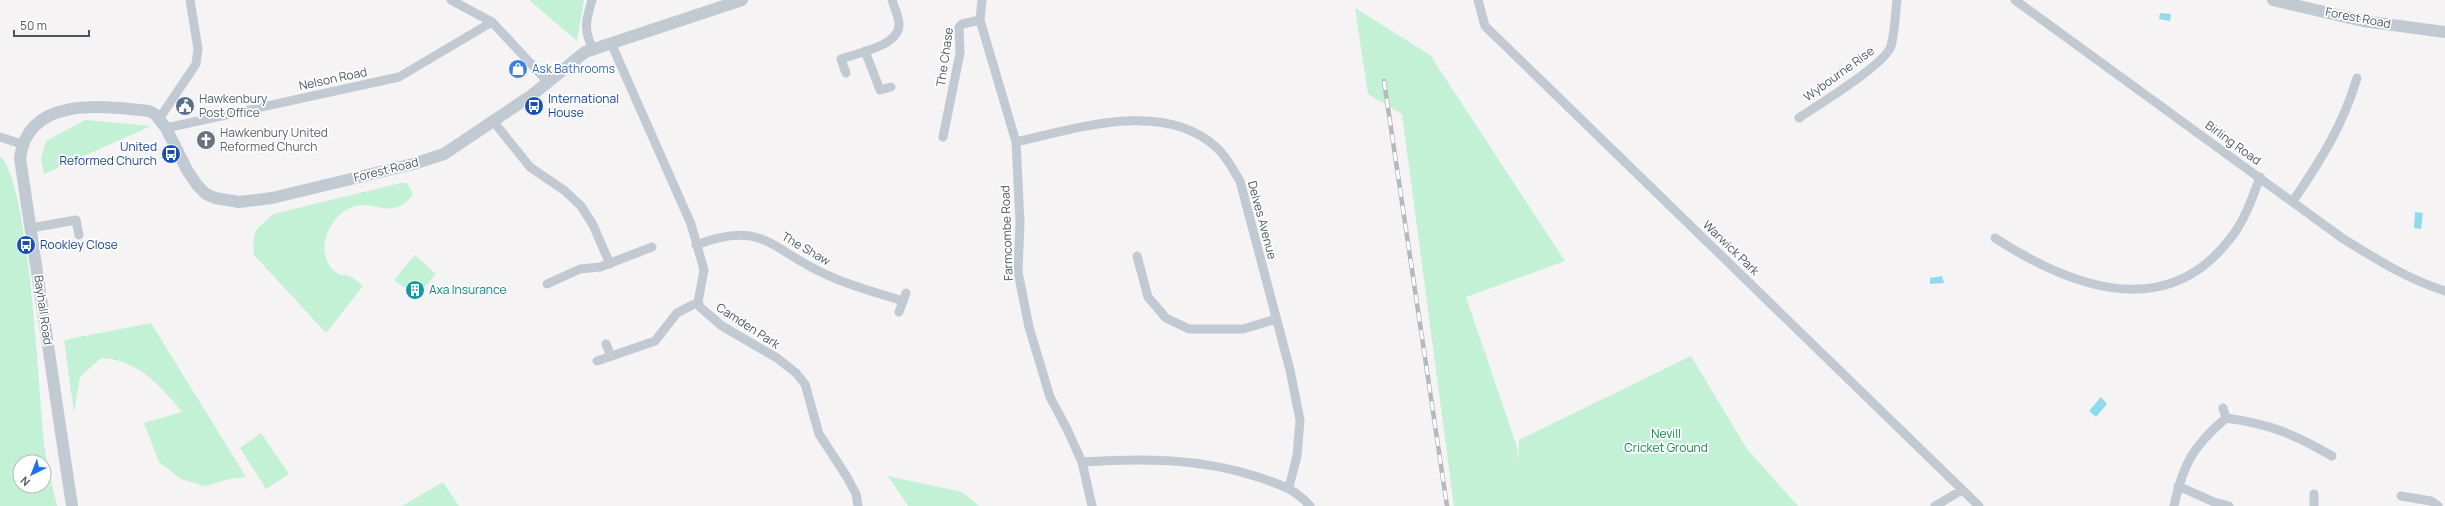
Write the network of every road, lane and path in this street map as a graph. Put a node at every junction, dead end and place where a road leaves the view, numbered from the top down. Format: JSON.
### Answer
{"nodes":[{"id":1,"x":190,"y":0,"type":"edge"},
{"id":2,"x":451,"y":0,"type":"edge"},
{"id":3,"x":592,"y":0,"type":"edge"},
{"id":4,"x":742,"y":0,"type":"edge"},
{"id":5,"x":892,"y":0,"type":"edge"},
{"id":6,"x":982,"y":0,"type":"edge"},
{"id":7,"x":1478,"y":0,"type":"edge"},
{"id":8,"x":1897,"y":0,"type":"edge"},
{"id":9,"x":2015,"y":0,"type":"edge"},
{"id":10,"x":2273,"y":0,"type":"edge"},
{"id":11,"x":980,"y":20,"type":"junction"},
{"id":12,"x":492,"y":22,"type":"junction"},
{"id":13,"x":2445,"y":32,"type":"edge"},
{"id":14,"x":611,"y":43,"type":"junction"},
{"id":15,"x":593,"y":49,"type":"junction"},
{"id":16,"x":865,"y":51,"type":"junction"},
{"id":17,"x":846,"y":72,"type":"dead end"},
{"id":18,"x":2357,"y":78,"type":"dead end"},
{"id":19,"x":548,"y":81,"type":"junction"},
{"id":20,"x":892,"y":87,"type":"dead end"},
{"id":21,"x":1799,"y":118,"type":"dead end"},
{"id":22,"x":493,"y":121,"type":"junction"},
{"id":23,"x":163,"y":123,"type":"junction"},
{"id":24,"x":0,"y":137,"type":"edge"},
{"id":25,"x":943,"y":137,"type":"dead end"},
{"id":26,"x":1016,"y":142,"type":"junction"},
{"id":27,"x":22,"y":144,"type":"junction"},
{"id":28,"x":2260,"y":177,"type":"junction"},
{"id":29,"x":2293,"y":201,"type":"junction"},
{"id":30,"x":31,"y":228,"type":"junction"},
{"id":31,"x":78,"y":235,"type":"dead end"},
{"id":32,"x":1995,"y":238,"type":"dead end"},
{"id":33,"x":696,"y":245,"type":"junction"},
{"id":34,"x":652,"y":246,"type":"dead end"},
{"id":35,"x":1137,"y":256,"type":"dead end"},
{"id":36,"x":610,"y":264,"type":"junction"},
{"id":37,"x":547,"y":284,"type":"dead end"},
{"id":38,"x":2445,"y":290,"type":"edge"},
{"id":39,"x":698,"y":302,"type":"junction"},
{"id":40,"x":899,"y":312,"type":"dead end"},
{"id":41,"x":1276,"y":319,"type":"junction"},
{"id":42,"x":606,"y":344,"type":"dead end"},
{"id":43,"x":610,"y":356,"type":"junction"},
{"id":44,"x":597,"y":361,"type":"dead end"},
{"id":45,"x":2223,"y":408,"type":"dead end"},
{"id":46,"x":2226,"y":418,"type":"junction"},
{"id":47,"x":2332,"y":456,"type":"dead end"},
{"id":48,"x":1082,"y":462,"type":"junction"},
{"id":49,"x":2178,"y":486,"type":"junction"},
{"id":50,"x":1288,"y":487,"type":"junction"},
{"id":51,"x":1962,"y":490,"type":"junction"},
{"id":52,"x":2314,"y":494,"type":"dead end"},
{"id":53,"x":2401,"y":496,"type":"dead end"},
{"id":54,"x":72,"y":506,"type":"edge"},
{"id":55,"x":858,"y":506,"type":"edge"},
{"id":56,"x":1092,"y":506,"type":"edge"},
{"id":57,"x":1310,"y":506,"type":"edge"},
{"id":58,"x":1934,"y":506,"type":"edge"},
{"id":59,"x":1979,"y":506,"type":"edge"},
{"id":60,"x":2174,"y":506,"type":"edge"},
{"id":61,"x":2229,"y":506,"type":"edge"},
{"id":62,"x":2314,"y":506,"type":"edge"},
{"id":63,"x":2438,"y":506,"type":"edge"}],
"edges":[{"from":1,"to":23,"type":"street"},
{"from":2,"to":12,"type":"street"},
{"from":3,"to":15,"type":"street"},
{"from":4,"to":14,"type":"street","name":"Forest Road"},
{"from":5,"to":16,"type":"street"},
{"from":6,"to":11,"type":"street","name":"Farmcombe Road"},
{"from":7,"to":51,"type":"street","name":"Warwick Park"},
{"from":8,"to":21,"type":"street","name":"Wybourne Rise"},
{"from":9,"to":28,"type":"street","name":"Birling Road"},
{"from":10,"to":13,"type":"street","name":"Forest Road"},
{"from":11,"to":25,"type":"street","name":"The Chase"},
{"from":11,"to":26,"type":"street","name":"Farmcombe Road"},
{"from":12,"to":19,"type":"street"},
{"from":12,"to":23,"type":"street","name":"Nelson Road"},
{"from":14,"to":15,"type":"street","name":"Forest Road"},
{"from":14,"to":33,"type":"street"},
{"from":15,"to":19,"type":"street","name":"Forest Road"},
{"from":16,"to":17,"type":"street"},
{"from":16,"to":20,"type":"street"},
{"from":18,"to":29,"type":"street"},
{"from":19,"to":22,"type":"street","name":"Forest Road"},
{"from":22,"to":23,"type":"street","name":"Forest Road"},
{"from":22,"to":36,"type":"street"},
{"from":23,"to":27,"type":"street"},
{"from":24,"to":27,"type":"street"},
{"from":26,"to":41,"type":"street","name":"Delves Avenue"},
{"from":26,"to":48,"type":"street","name":"Farmcombe Road"},
{"from":27,"to":30,"type":"street","name":"Bayhall Road"},
{"from":28,"to":29,"type":"street","name":"Birling Road"},
{"from":28,"to":32,"type":"street"},
{"from":29,"to":38,"type":"street","name":"Birling Road"},
{"from":30,"to":31,"type":"street"},
{"from":30,"to":54,"type":"street","name":"Bayhall Road"},
{"from":33,"to":39,"type":"street"},
{"from":33,"to":40,"type":"street","name":"The Shaw"},
{"from":34,"to":36,"type":"street"},
{"from":35,"to":41,"type":"street"},
{"from":36,"to":37,"type":"street"},
{"from":39,"to":43,"type":"street"},
{"from":39,"to":55,"type":"street","name":"Camden Park"},
{"from":41,"to":50,"type":"street","name":"Delves Avenue"},
{"from":42,"to":43,"type":"street"},
{"from":43,"to":44,"type":"street"},
{"from":45,"to":46,"type":"street"},
{"from":46,"to":47,"type":"street"},
{"from":46,"to":49,"type":"street"},
{"from":48,"to":50,"type":"street"},
{"from":48,"to":56,"type":"street","name":"Farmcombe Road"},
{"from":49,"to":60,"type":"street"},
{"from":49,"to":61,"type":"street"},
{"from":50,"to":57,"type":"street"},
{"from":51,"to":58,"type":"street"},
{"from":51,"to":59,"type":"street","name":"Warwick Park"},
{"from":52,"to":62,"type":"street"},
{"from":53,"to":63,"type":"street"}]}
